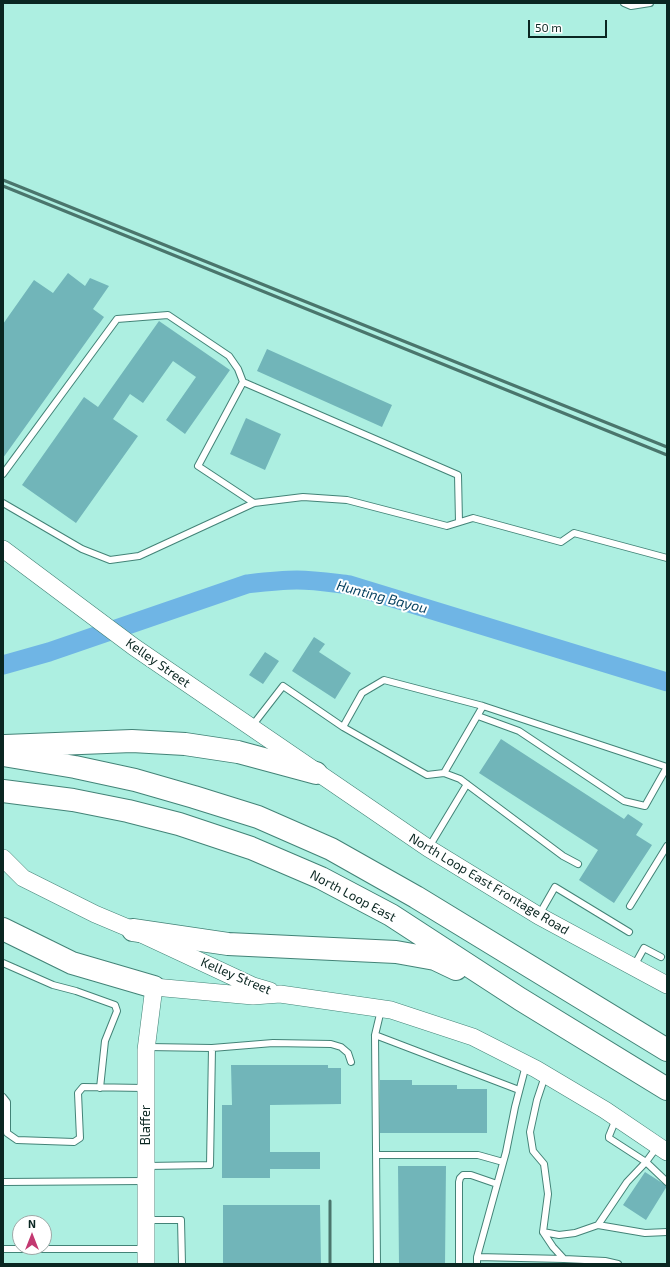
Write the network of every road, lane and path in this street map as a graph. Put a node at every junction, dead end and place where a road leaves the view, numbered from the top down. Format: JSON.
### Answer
{"nodes":[{"id":1,"x":624,"y":3,"type":"edge"},
{"id":2,"x":650,"y":3,"type":"edge"},
{"id":3,"x":243,"y":382,"type":"junction"},
{"id":4,"x":3,"y":474,"type":"edge"},
{"id":5,"x":3,"y":503,"type":"edge"},
{"id":6,"x":254,"y":503,"type":"junction"},
{"id":7,"x":459,"y":522,"type":"junction"},
{"id":8,"x":3,"y":549,"type":"edge"},
{"id":9,"x":667,"y":558,"type":"edge"},
{"id":10,"x":484,"y":706,"type":"junction"},
{"id":11,"x":478,"y":716,"type":"junction"},
{"id":12,"x":251,"y":727,"type":"junction"},
{"id":13,"x":343,"y":727,"type":"junction"},
{"id":14,"x":3,"y":746,"type":"edge"},
{"id":15,"x":3,"y":755,"type":"edge"},
{"id":16,"x":316,"y":772,"type":"junction"},
{"id":17,"x":444,"y":772,"type":"junction"},
{"id":18,"x":467,"y":784,"type":"junction"},
{"id":19,"x":3,"y":791,"type":"edge"},
{"id":20,"x":667,"y":846,"type":"edge"},
{"id":21,"x":428,"y":848,"type":"junction"},
{"id":22,"x":3,"y":858,"type":"edge"},
{"id":23,"x":578,"y":864,"type":"dead end"},
{"id":24,"x":630,"y":906,"type":"dead end"},
{"id":25,"x":539,"y":916,"type":"junction"},
{"id":26,"x":3,"y":929,"type":"edge"},
{"id":27,"x":133,"y":930,"type":"junction"},
{"id":28,"x":629,"y":932,"type":"dead end"},
{"id":29,"x":661,"y":957,"type":"dead end"},
{"id":30,"x":3,"y":964,"type":"edge"},
{"id":31,"x":634,"y":968,"type":"junction"},
{"id":32,"x":667,"y":985,"type":"edge"},
{"id":33,"x":154,"y":987,"type":"junction"},
{"id":34,"x":280,"y":994,"type":"junction"},
{"id":35,"x":520,"y":998,"type":"junction"},
{"id":36,"x":382,"y":1009,"type":"junction"},
{"id":37,"x":375,"y":1035,"type":"junction"},
{"id":38,"x":146,"y":1047,"type":"junction"},
{"id":39,"x":212,"y":1048,"type":"junction"},
{"id":40,"x":667,"y":1050,"type":"edge"},
{"id":41,"x":351,"y":1062,"type":"dead end"},
{"id":42,"x":526,"y":1064,"type":"junction"},
{"id":43,"x":545,"y":1074,"type":"junction"},
{"id":44,"x":100,"y":1088,"type":"junction"},
{"id":45,"x":146,"y":1088,"type":"junction"},
{"id":46,"x":667,"y":1089,"type":"edge"},
{"id":47,"x":520,"y":1090,"type":"junction"},
{"id":48,"x":3,"y":1097,"type":"edge"},
{"id":49,"x":616,"y":1118,"type":"junction"},
{"id":50,"x":662,"y":1149,"type":"edge"},
{"id":51,"x":376,"y":1155,"type":"junction"},
{"id":52,"x":503,"y":1162,"type":"junction"},
{"id":53,"x":646,"y":1162,"type":"junction"},
{"id":54,"x":146,"y":1174,"type":"junction"},
{"id":55,"x":3,"y":1182,"type":"edge"},
{"id":56,"x":667,"y":1182,"type":"edge"},
{"id":57,"x":497,"y":1184,"type":"junction"},
{"id":58,"x":146,"y":1220,"type":"junction"},
{"id":59,"x":598,"y":1224,"type":"junction"},
{"id":60,"x":543,"y":1232,"type":"junction"},
{"id":61,"x":667,"y":1232,"type":"edge"},
{"id":62,"x":3,"y":1249,"type":"edge"},
{"id":63,"x":146,"y":1257,"type":"edge"},
{"id":64,"x":564,"y":1259,"type":"junction"},
{"id":65,"x":477,"y":1261,"type":"edge"},
{"id":66,"x":182,"y":1264,"type":"edge"},
{"id":67,"x":377,"y":1264,"type":"edge"},
{"id":68,"x":459,"y":1264,"type":"edge"},
{"id":69,"x":618,"y":1264,"type":"edge"}],
"edges":[{"from":1,"to":2,"type":"lane"},
{"from":3,"to":4,"type":"lane"},
{"from":3,"to":6,"type":"lane"},
{"from":3,"to":7,"type":"lane"},
{"from":5,"to":6,"type":"lane"},
{"from":6,"to":7,"type":"lane"},
{"from":7,"to":9,"type":"lane"},
{"from":8,"to":12,"type":"main road","name":"Kelley Street"},
{"from":10,"to":11,"type":"lane"},
{"from":10,"to":11,"type":"lane"},
{"from":10,"to":13,"type":"lane"},
{"from":11,"to":17,"type":"lane"},
{"from":12,"to":13,"type":"lane"},
{"from":12,"to":16,"type":"main road","name":"Kelley Street"},
{"from":13,"to":17,"type":"lane"},
{"from":14,"to":16,"type":"highway"},
{"from":15,"to":40,"type":"highway"},
{"from":16,"to":21,"type":"main road","name":"North Loop East Frontage Road"},
{"from":17,"to":18,"type":"lane"},
{"from":18,"to":21,"type":"lane"},
{"from":18,"to":23,"type":"lane"},
{"from":19,"to":35,"type":"highway","name":"North Loop East"},
{"from":20,"to":24,"type":"lane"},
{"from":21,"to":25,"type":"main road","name":"North Loop East Frontage Road"},
{"from":22,"to":27,"type":"main road","name":"Kelley Street"},
{"from":25,"to":28,"type":"lane"},
{"from":25,"to":31,"type":"main road","name":"North Loop East Frontage Road"},
{"from":26,"to":33,"type":"highway"},
{"from":27,"to":34,"type":"main road","name":"Kelley Street"},
{"from":27,"to":35,"type":"highway"},
{"from":29,"to":31,"type":"lane"},
{"from":30,"to":44,"type":"lane"},
{"from":31,"to":32,"type":"main road","name":"North Loop East Frontage Road"},
{"from":33,"to":34,"type":"main road"},
{"from":33,"to":38,"type":"main road","name":"Blaffer"},
{"from":34,"to":36,"type":"main road"},
{"from":35,"to":46,"type":"highway","name":"North Loop East"},
{"from":36,"to":37,"type":"lane"},
{"from":36,"to":42,"type":"main road"},
{"from":37,"to":47,"type":"lane"},
{"from":37,"to":51,"type":"lane"},
{"from":38,"to":39,"type":"lane"},
{"from":38,"to":45,"type":"main road","name":"Blaffer"},
{"from":39,"to":41,"type":"lane"},
{"from":39,"to":54,"type":"lane"},
{"from":42,"to":43,"type":"main road"},
{"from":42,"to":47,"type":"lane"},
{"from":43,"to":49,"type":"main road"},
{"from":43,"to":60,"type":"lane"},
{"from":44,"to":45,"type":"lane"},
{"from":44,"to":48,"type":"lane"},
{"from":45,"to":54,"type":"main road","name":"Blaffer"},
{"from":47,"to":52,"type":"lane"},
{"from":49,"to":50,"type":"main road"},
{"from":49,"to":53,"type":"lane"},
{"from":50,"to":53,"type":"lane"},
{"from":51,"to":52,"type":"lane"},
{"from":51,"to":67,"type":"lane"},
{"from":52,"to":57,"type":"lane"},
{"from":53,"to":56,"type":"lane"},
{"from":53,"to":59,"type":"lane"},
{"from":54,"to":55,"type":"lane"},
{"from":54,"to":58,"type":"main road","name":"Blaffer"},
{"from":57,"to":65,"type":"lane"},
{"from":57,"to":68,"type":"lane"},
{"from":58,"to":63,"type":"main road","name":"Blaffer"},
{"from":58,"to":66,"type":"lane"},
{"from":59,"to":60,"type":"lane"},
{"from":59,"to":61,"type":"lane"},
{"from":60,"to":64,"type":"lane"},
{"from":62,"to":63,"type":"lane"},
{"from":64,"to":65,"type":"lane"},
{"from":64,"to":69,"type":"lane"}]}
